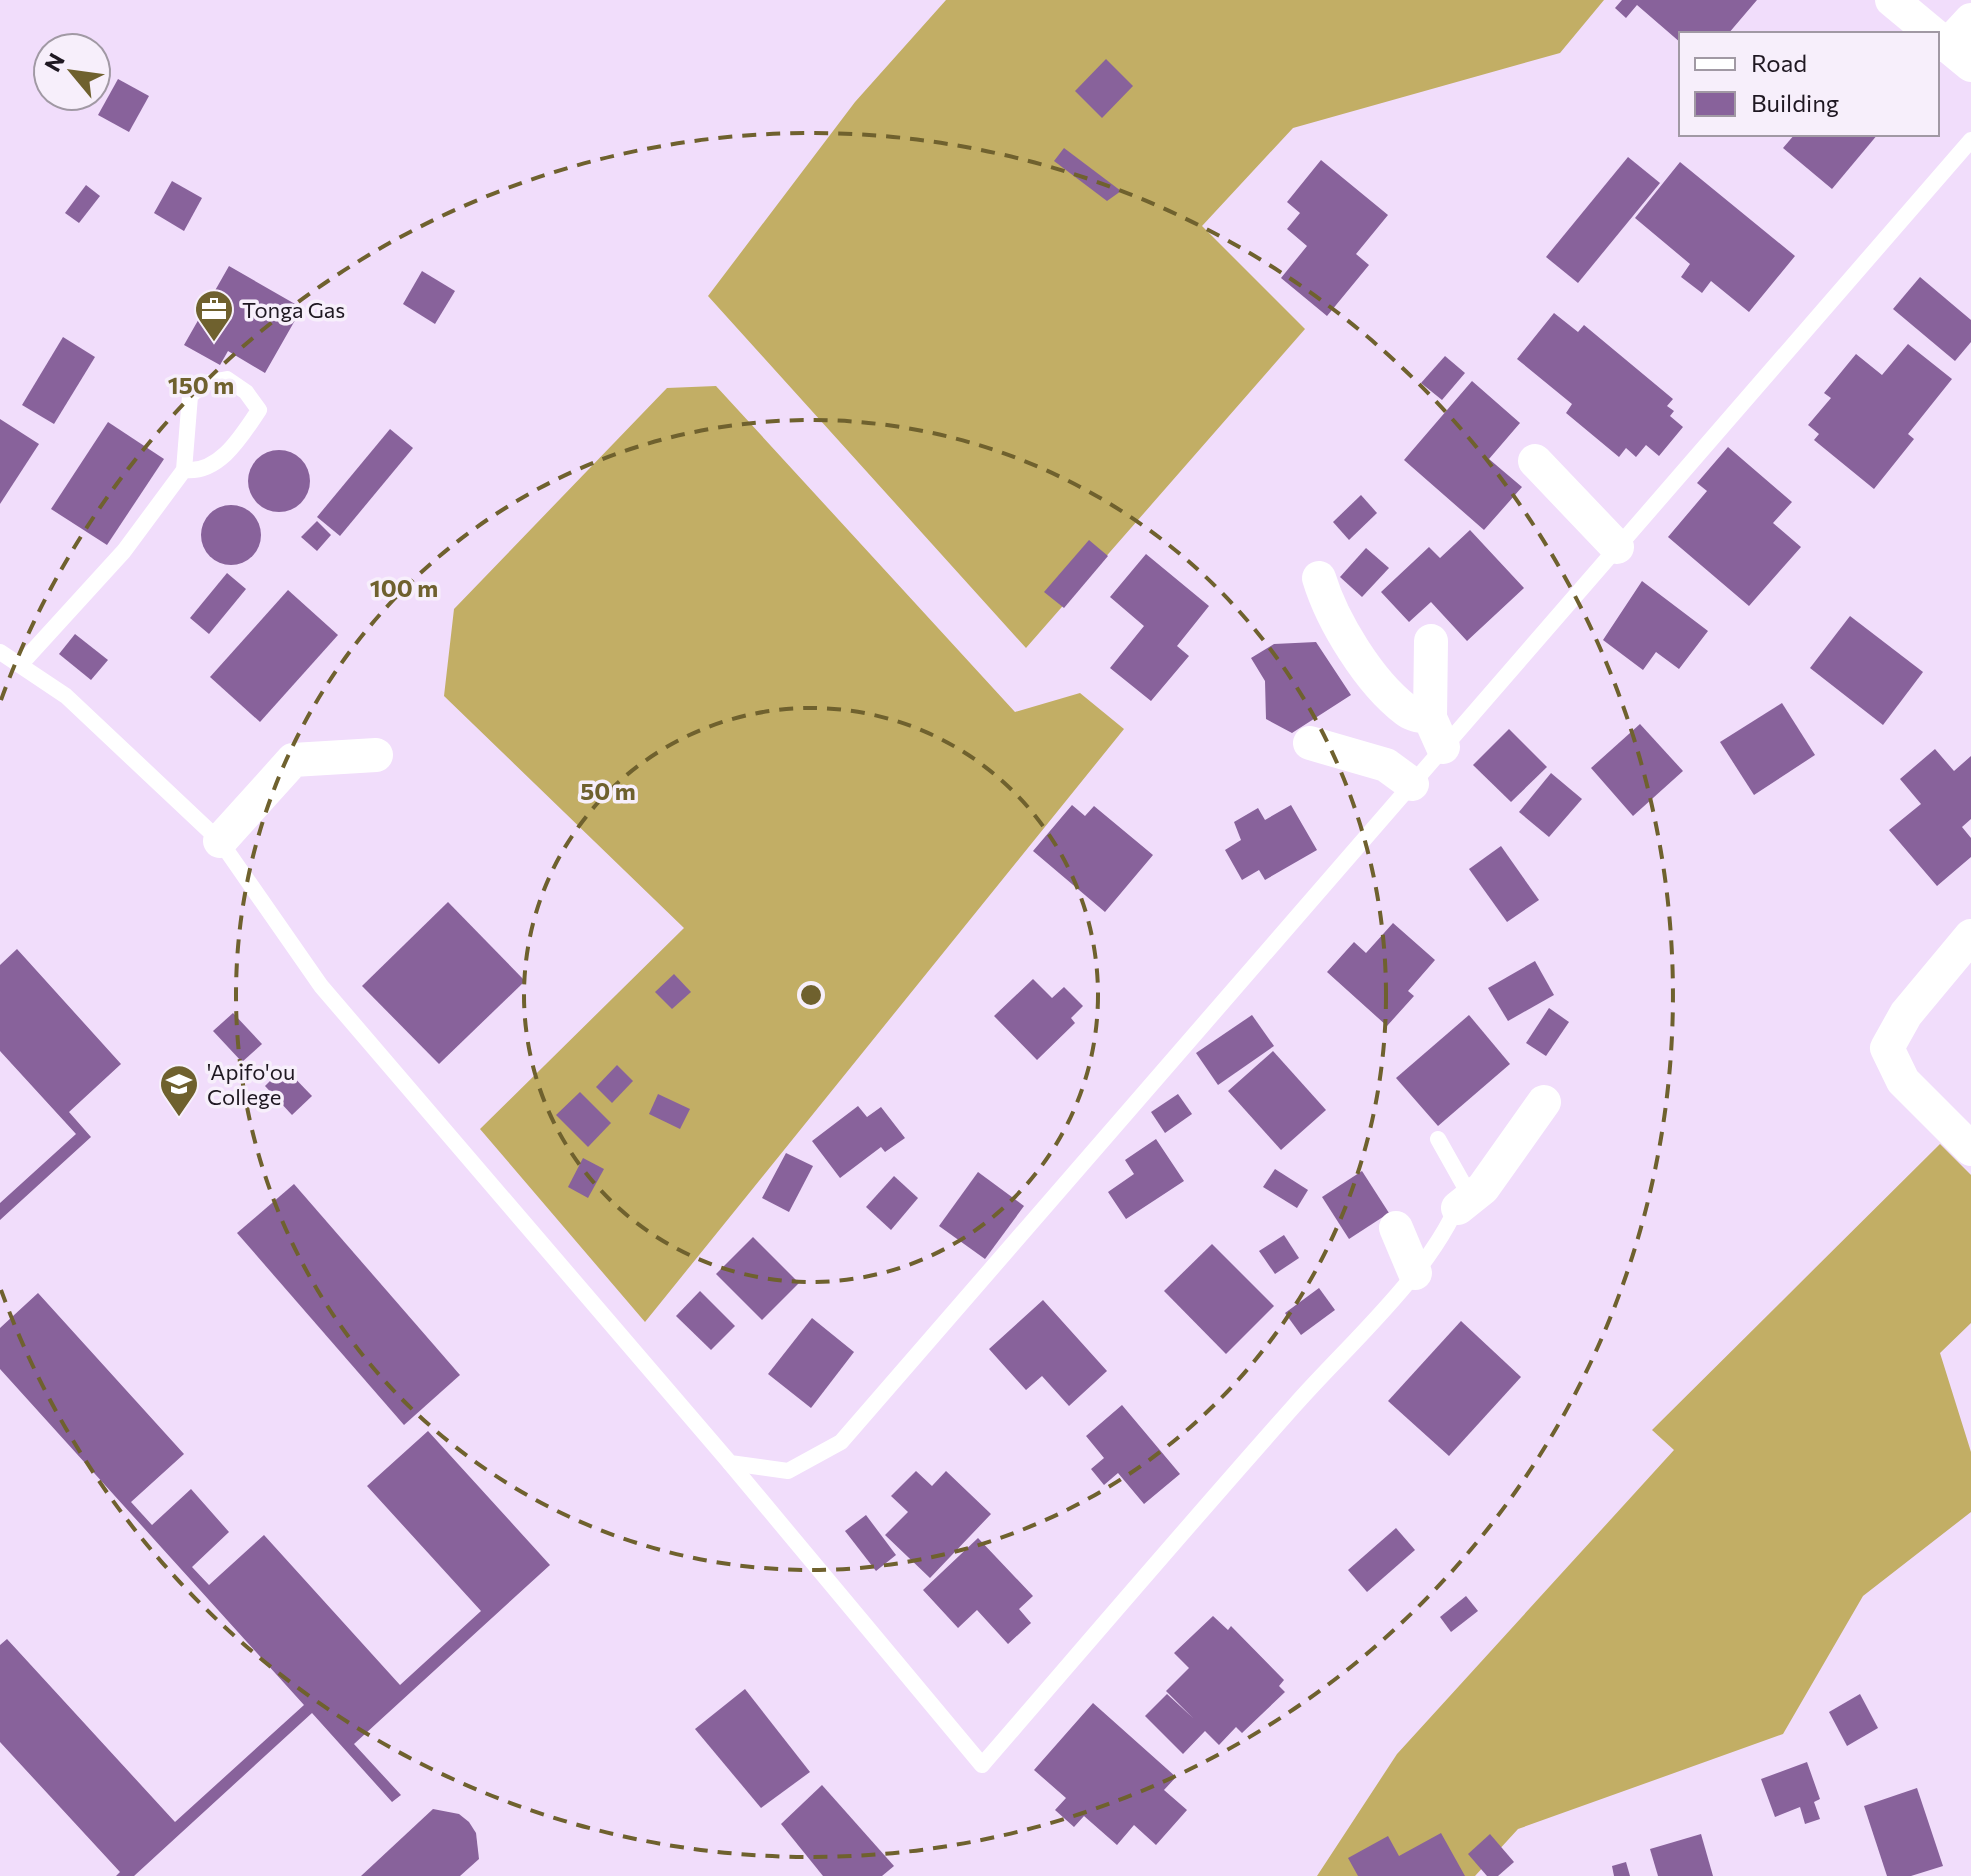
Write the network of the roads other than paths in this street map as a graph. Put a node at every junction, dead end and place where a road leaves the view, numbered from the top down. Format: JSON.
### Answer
{"nodes":[{"id":1,"x":1899,"y":2,"type":"edge"},
{"id":2,"x":1971,"y":20,"type":"edge"},
{"id":3,"x":1932,"y":32,"type":"edge"},
{"id":4,"x":1947,"y":45,"type":"edge"},
{"id":5,"x":1971,"y":140,"type":"edge"},
{"id":6,"x":1535,"y":461,"type":"dead end"},
{"id":7,"x":184,"y":470,"type":"junction"},
{"id":8,"x":1617,"y":547,"type":"junction"},
{"id":9,"x":1319,"y":578,"type":"dead end"},
{"id":10,"x":1431,"y":641,"type":"dead end"},
{"id":11,"x":0,"y":652,"type":"edge"},
{"id":12,"x":20,"y":665,"type":"junction"},
{"id":13,"x":1436,"y":733,"type":"junction"},
{"id":14,"x":1310,"y":743,"type":"dead end"},
{"id":15,"x":376,"y":755,"type":"dead end"},
{"id":16,"x":1412,"y":784,"type":"junction"},
{"id":17,"x":220,"y":841,"type":"junction"},
{"id":18,"x":1971,"y":936,"type":"edge"},
{"id":19,"x":1544,"y":1102,"type":"dead end"},
{"id":20,"x":1438,"y":1139,"type":"dead end"},
{"id":21,"x":1971,"y":1149,"type":"edge"},
{"id":22,"x":1458,"y":1208,"type":"junction"},
{"id":23,"x":1396,"y":1228,"type":"dead end"},
{"id":24,"x":1415,"y":1273,"type":"junction"},
{"id":25,"x":730,"y":1463,"type":"junction"}],
"edges":[{"from":1,"to":3,"type":"street"},
{"from":2,"to":4,"type":"street"},
{"from":5,"to":8,"type":"lane"},
{"from":6,"to":8,"type":"street"},
{"from":7,"to":7,"type":"lane"},
{"from":7,"to":12,"type":"lane"},
{"from":8,"to":13,"type":"lane"},
{"from":9,"to":13,"type":"street"},
{"from":10,"to":13,"type":"street"},
{"from":11,"to":12,"type":"lane"},
{"from":12,"to":17,"type":"lane"},
{"from":13,"to":16,"type":"lane"},
{"from":14,"to":16,"type":"street"},
{"from":15,"to":17,"type":"street"},
{"from":16,"to":25,"type":"lane"},
{"from":17,"to":25,"type":"lane"},
{"from":18,"to":21,"type":"street"},
{"from":19,"to":22,"type":"street"},
{"from":20,"to":22,"type":"lane"},
{"from":22,"to":24,"type":"lane"},
{"from":23,"to":24,"type":"street"},
{"from":24,"to":25,"type":"lane"}]}
